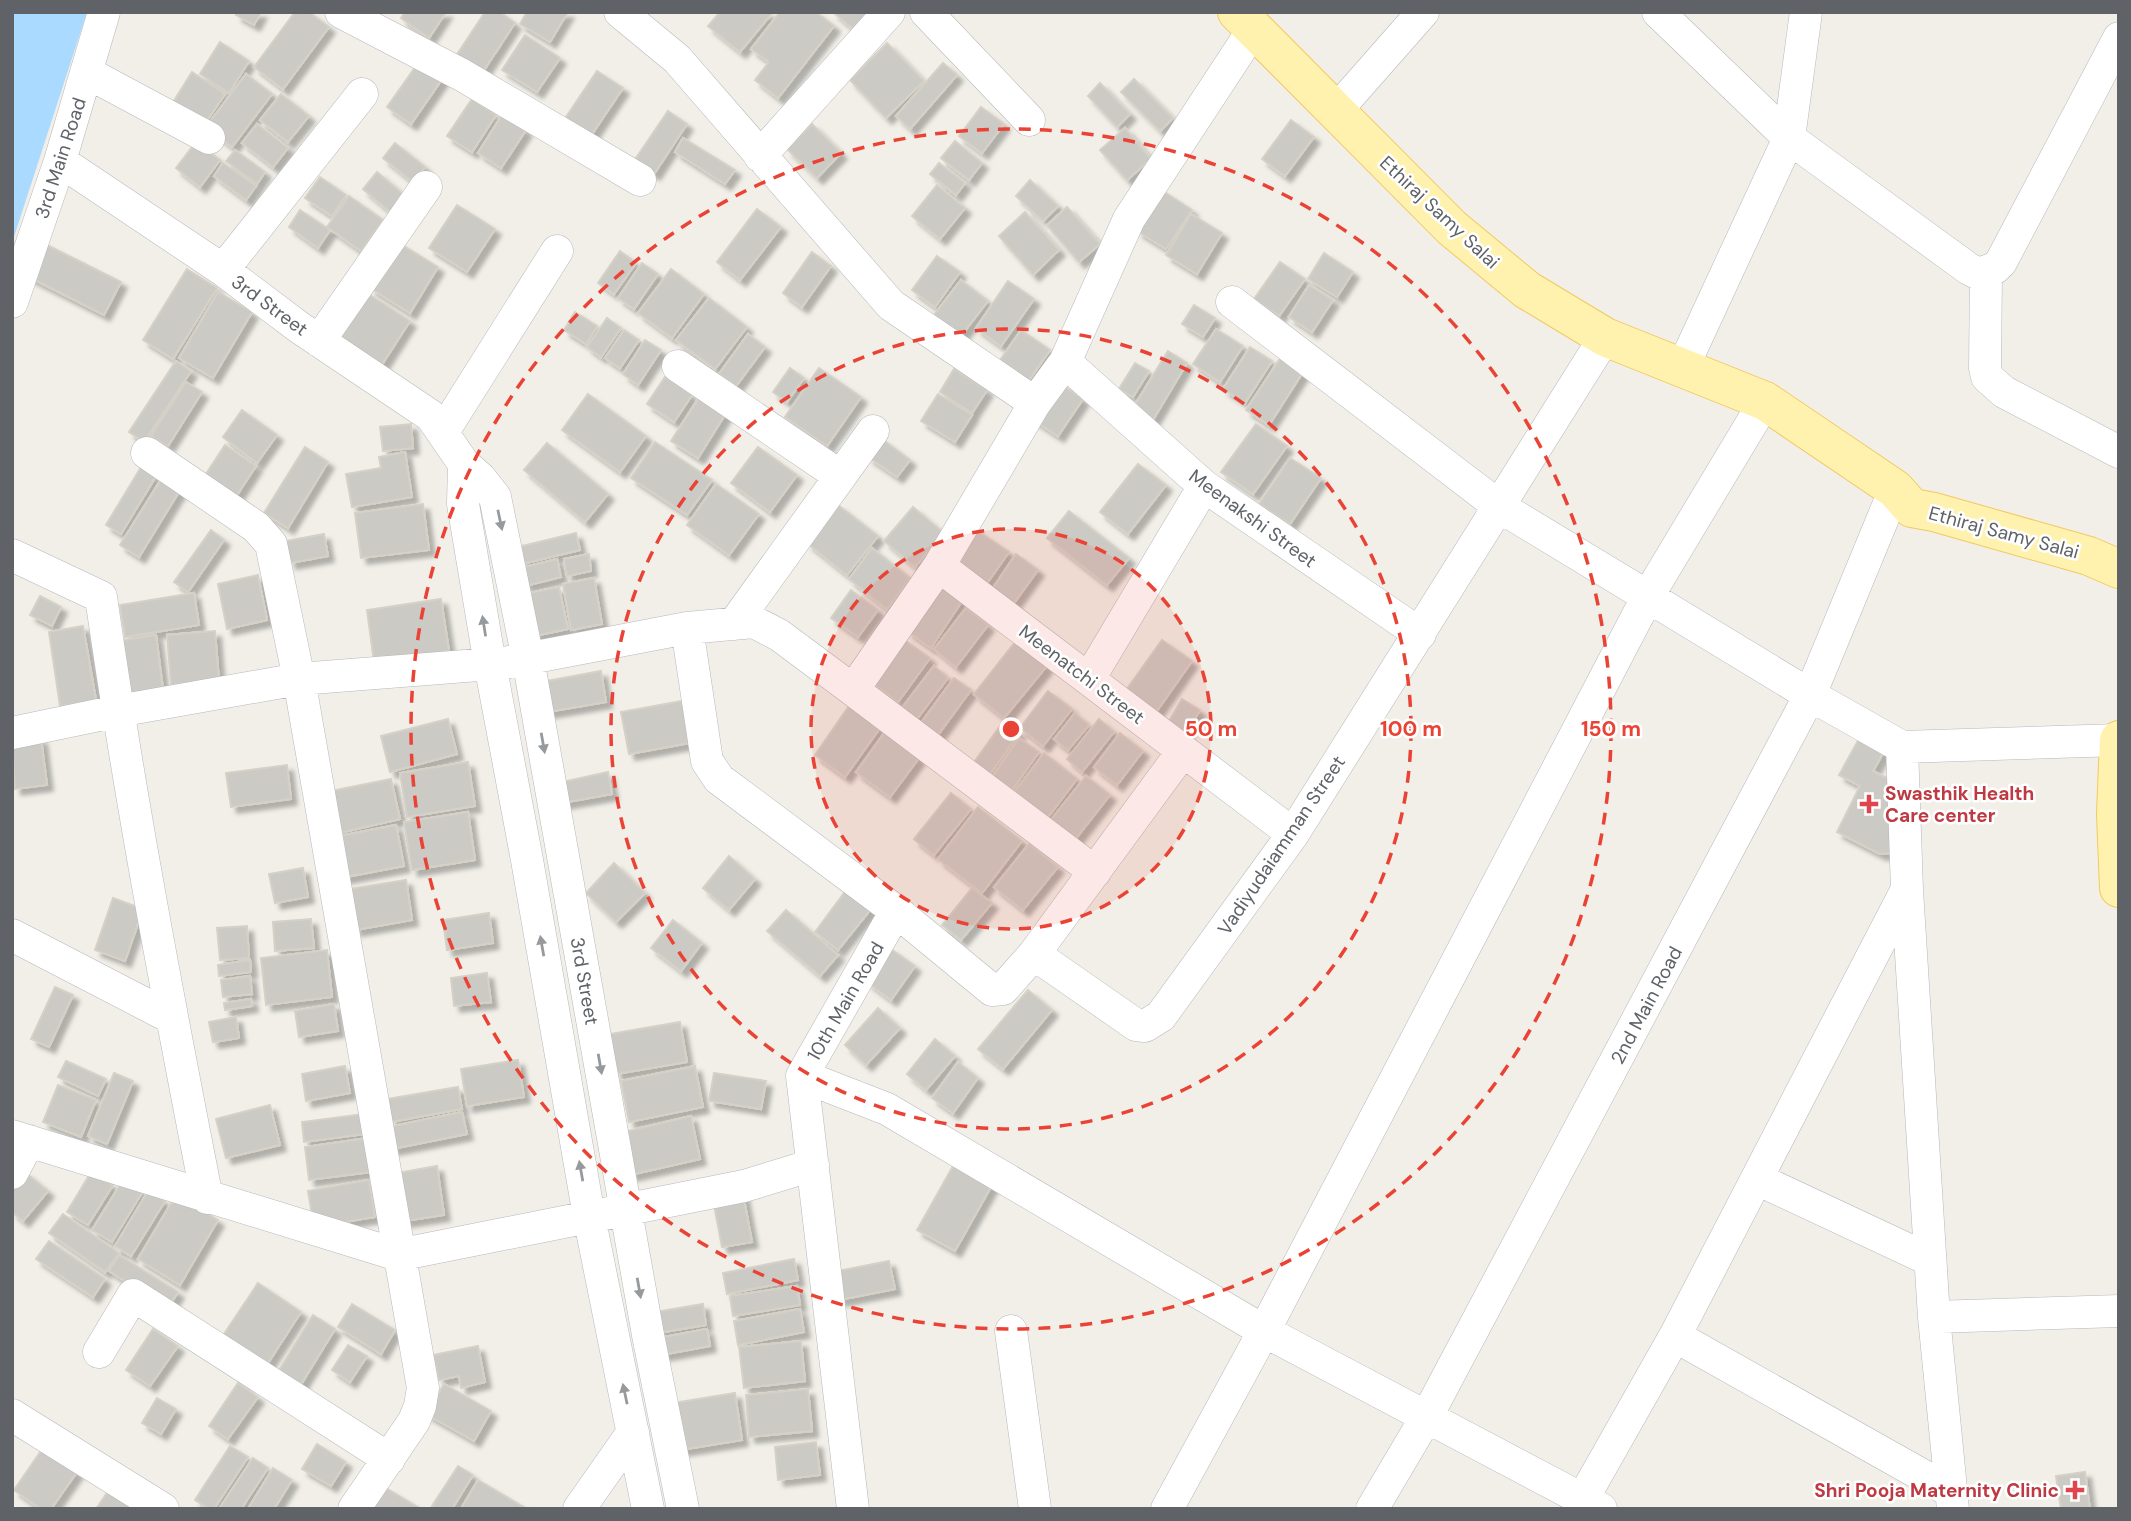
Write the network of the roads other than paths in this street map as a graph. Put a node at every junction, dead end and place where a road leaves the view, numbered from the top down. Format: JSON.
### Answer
{"nodes":[{"id":1,"x":104,"y":12,"type":"edge"},
{"id":2,"x":341,"y":12,"type":"edge"},
{"id":3,"x":620,"y":12,"type":"edge"},
{"id":4,"x":889,"y":12,"type":"edge"},
{"id":5,"x":926,"y":12,"type":"edge"},
{"id":6,"x":1423,"y":12,"type":"edge"},
{"id":7,"x":1658,"y":12,"type":"edge"},
{"id":8,"x":1806,"y":12,"type":"edge"},
{"id":9,"x":376,"y":20,"type":"edge"},
{"id":10,"x":1245,"y":21,"type":"edge"},
{"id":11,"x":2119,"y":38,"type":"edge"},
{"id":12,"x":86,"y":72,"type":"junction"},
{"id":13,"x":362,"y":94,"type":"dead end"},
{"id":14,"x":1335,"y":112,"type":"junction"},
{"id":15,"x":1030,"y":120,"type":"dead end"},
{"id":16,"x":209,"y":138,"type":"dead end"},
{"id":17,"x":1789,"y":138,"type":"junction"},
{"id":18,"x":760,"y":156,"type":"junction"},
{"id":19,"x":60,"y":161,"type":"junction"},
{"id":20,"x":640,"y":180,"type":"dead end"},
{"id":21,"x":426,"y":187,"type":"dead end"},
{"id":22,"x":557,"y":251,"type":"dead end"},
{"id":23,"x":223,"y":270,"type":"junction"},
{"id":24,"x":1986,"y":273,"type":"junction"},
{"id":25,"x":12,"y":302,"type":"edge"},
{"id":26,"x":1232,"y":302,"type":"dead end"},
{"id":27,"x":1605,"y":337,"type":"junction"},
{"id":28,"x":319,"y":341,"type":"junction"},
{"id":29,"x":1065,"y":362,"type":"junction"},
{"id":30,"x":678,"y":366,"type":"dead end"},
{"id":31,"x":1682,"y":369,"type":"junction"},
{"id":32,"x":1765,"y":401,"type":"junction"},
{"id":33,"x":1035,"y":403,"type":"junction"},
{"id":34,"x":873,"y":431,"type":"dead end"},
{"id":35,"x":443,"y":432,"type":"junction"},
{"id":36,"x":2119,"y":452,"type":"edge"},
{"id":37,"x":147,"y":453,"type":"dead end"},
{"id":38,"x":464,"y":464,"type":"junction"},
{"id":39,"x":840,"y":476,"type":"junction"},
{"id":40,"x":1203,"y":486,"type":"junction"},
{"id":41,"x":1895,"y":489,"type":"junction"},
{"id":42,"x":1500,"y":507,"type":"junction"},
{"id":43,"x":2119,"y":543,"type":"edge"},
{"id":44,"x":12,"y":555,"type":"edge"},
{"id":45,"x":939,"y":566,"type":"junction"},
{"id":46,"x":2119,"y":569,"type":"edge"},
{"id":47,"x":1648,"y":596,"type":"junction"},
{"id":48,"x":734,"y":624,"type":"junction"},
{"id":49,"x":687,"y":628,"type":"junction"},
{"id":50,"x":1420,"y":634,"type":"junction"},
{"id":51,"x":528,"y":659,"type":"junction"},
{"id":52,"x":490,"y":664,"type":"junction"},
{"id":53,"x":299,"y":679,"type":"junction"},
{"id":54,"x":1089,"y":679,"type":"junction"},
{"id":55,"x":853,"y":690,"type":"junction"},
{"id":56,"x":1810,"y":695,"type":"junction"},
{"id":57,"x":118,"y":711,"type":"junction"},
{"id":58,"x":12,"y":733,"type":"edge"},
{"id":59,"x":2119,"y":740,"type":"edge"},
{"id":60,"x":1902,"y":747,"type":"junction"},
{"id":61,"x":1183,"y":751,"type":"junction"},
{"id":62,"x":1293,"y":834,"type":"junction"},
{"id":63,"x":1095,"y":872,"type":"junction"},
{"id":64,"x":2119,"y":888,"type":"edge"},
{"id":65,"x":1907,"y":890,"type":"junction"},
{"id":66,"x":897,"y":911,"type":"junction"},
{"id":67,"x":12,"y":935,"type":"edge"},
{"id":68,"x":1034,"y":954,"type":"junction"},
{"id":69,"x":172,"y":1018,"type":"junction"},
{"id":70,"x":802,"y":1076,"type":"junction"},
{"id":71,"x":20,"y":1139,"type":"edge"},
{"id":72,"x":813,"y":1164,"type":"junction"},
{"id":73,"x":12,"y":1173,"type":"edge"},
{"id":74,"x":1757,"y":1179,"type":"junction"},
{"id":75,"x":207,"y":1198,"type":"junction"},
{"id":76,"x":625,"y":1208,"type":"junction"},
{"id":77,"x":589,"y":1216,"type":"junction"},
{"id":78,"x":398,"y":1255,"type":"junction"},
{"id":79,"x":1930,"y":1260,"type":"junction"},
{"id":80,"x":2119,"y":1311,"type":"edge"},
{"id":81,"x":1934,"y":1317,"type":"junction"},
{"id":82,"x":1011,"y":1331,"type":"dead end"},
{"id":83,"x":1264,"y":1331,"type":"junction"},
{"id":84,"x":1675,"y":1336,"type":"junction"},
{"id":85,"x":99,"y":1352,"type":"dead end"},
{"id":86,"x":12,"y":1415,"type":"edge"},
{"id":87,"x":1427,"y":1416,"type":"junction"},
{"id":88,"x":633,"y":1432,"type":"junction"},
{"id":89,"x":389,"y":1459,"type":"junction"},
{"id":90,"x":1953,"y":1500,"type":"edge"},
{"id":91,"x":1587,"y":1505,"type":"edge"},
{"id":92,"x":163,"y":1509,"type":"edge"},
{"id":93,"x":354,"y":1509,"type":"edge"},
{"id":94,"x":579,"y":1509,"type":"edge"},
{"id":95,"x":648,"y":1509,"type":"edge"},
{"id":96,"x":682,"y":1509,"type":"edge"},
{"id":97,"x":853,"y":1509,"type":"edge"},
{"id":98,"x":1035,"y":1509,"type":"edge"},
{"id":99,"x":1167,"y":1509,"type":"edge"},
{"id":100,"x":1372,"y":1509,"type":"edge"}],
"edges":[{"from":1,"to":12,"type":"street","name":"3rd Main Road"},
{"from":2,"to":9,"type":"street"},
{"from":3,"to":18,"type":"street"},
{"from":4,"to":18,"type":"street"},
{"from":5,"to":15,"type":"street"},
{"from":6,"to":14,"type":"street"},
{"from":7,"to":17,"type":"street"},
{"from":8,"to":17,"type":"street"},
{"from":9,"to":20,"type":"street"},
{"from":10,"to":14,"type":"main road","name":"Ethiraj Samy Salai"},
{"from":10,"to":29,"type":"street"},
{"from":11,"to":24,"type":"street"},
{"from":12,"to":16,"type":"street"},
{"from":12,"to":19,"type":"street","name":"3rd Main Road"},
{"from":13,"to":23,"type":"street"},
{"from":14,"to":27,"type":"main road","name":"Ethiraj Samy Salai"},
{"from":17,"to":24,"type":"street"},
{"from":17,"to":31,"type":"street"},
{"from":18,"to":33,"type":"street"},
{"from":19,"to":23,"type":"street","name":"3rd Street"},
{"from":19,"to":25,"type":"street","name":"3rd Main Road"},
{"from":21,"to":28,"type":"street"},
{"from":22,"to":35,"type":"street"},
{"from":23,"to":28,"type":"street","name":"3rd Street"},
{"from":24,"to":36,"type":"street"},
{"from":26,"to":42,"type":"street"},
{"from":27,"to":31,"type":"main road","name":"Ethiraj Samy Salai"},
{"from":27,"to":42,"type":"street","name":"Vadiyudaiamman Street"},
{"from":28,"to":35,"type":"street","name":"3rd Street"},
{"from":29,"to":33,"type":"street"},
{"from":29,"to":40,"type":"street","name":"Meenakshi Street"},
{"from":30,"to":39,"type":"street"},
{"from":31,"to":32,"type":"main road","name":"Ethiraj Samy Salai"},
{"from":32,"to":41,"type":"main road","name":"Ethiraj Samy Salai"},
{"from":32,"to":47,"type":"street"},
{"from":33,"to":45,"type":"street"},
{"from":34,"to":39,"type":"street"},
{"from":35,"to":38,"type":"street","name":"3rd Street"},
{"from":37,"to":53,"type":"street"},
{"from":38,"to":51,"type":"street","name":"3rd Street","one_way":true},
{"from":52,"to":38,"type":"street","name":"3rd Street","one_way":true},
{"from":39,"to":48,"type":"street"},
{"from":40,"to":50,"type":"street","name":"Meenakshi Street"},
{"from":40,"to":54,"type":"street"},
{"from":41,"to":43,"type":"main road","name":"Ethiraj Samy Salai"},
{"from":41,"to":46,"type":"main road","name":"Ethiraj Samy Salai"},
{"from":41,"to":56,"type":"street","name":"2nd Main Road"},
{"from":42,"to":47,"type":"street"},
{"from":42,"to":50,"type":"street","name":"Vadiyudaiamman Street"},
{"from":44,"to":57,"type":"street"},
{"from":45,"to":54,"type":"street","name":"Meenatchi Street"},
{"from":45,"to":55,"type":"street"},
{"from":47,"to":56,"type":"street"},
{"from":47,"to":83,"type":"street"},
{"from":48,"to":49,"type":"street"},
{"from":48,"to":55,"type":"street"},
{"from":49,"to":51,"type":"street"},
{"from":49,"to":66,"type":"street"},
{"from":50,"to":62,"type":"street","name":"Vadiyudaiamman Street"},
{"from":51,"to":52,"type":"street"},
{"from":51,"to":76,"type":"street","name":"3rd Street","one_way":true},
{"from":52,"to":53,"type":"street"},
{"from":77,"to":52,"type":"street","name":"3rd Street","one_way":true},
{"from":53,"to":57,"type":"street"},
{"from":53,"to":78,"type":"street"},
{"from":54,"to":61,"type":"street","name":"Meenatchi Street"},
{"from":55,"to":63,"type":"street"},
{"from":56,"to":60,"type":"street"},
{"from":56,"to":87,"type":"street","name":"2nd Main Road"},
{"from":57,"to":58,"type":"street"},
{"from":57,"to":69,"type":"street"},
{"from":59,"to":60,"type":"street"},
{"from":59,"to":64,"type":"main road"},
{"from":60,"to":65,"type":"street"},
{"from":61,"to":62,"type":"street","name":"Meenatchi Street"},
{"from":61,"to":63,"type":"street"},
{"from":62,"to":68,"type":"street","name":"Vadiyudaiamman Street"},
{"from":63,"to":68,"type":"street"},
{"from":65,"to":74,"type":"street"},
{"from":65,"to":79,"type":"street"},
{"from":66,"to":68,"type":"street"},
{"from":66,"to":70,"type":"street","name":"10th Main Road"},
{"from":67,"to":69,"type":"street"},
{"from":69,"to":75,"type":"street"},
{"from":70,"to":72,"type":"street","name":"10th Main Road"},
{"from":70,"to":83,"type":"street"},
{"from":71,"to":73,"type":"street"},
{"from":71,"to":75,"type":"street"},
{"from":72,"to":76,"type":"street"},
{"from":72,"to":97,"type":"street","name":"10th Main Road"},
{"from":74,"to":79,"type":"street"},
{"from":74,"to":84,"type":"street"},
{"from":75,"to":78,"type":"street"},
{"from":76,"to":77,"type":"street"},
{"from":76,"to":96,"type":"street","name":"3rd Street","one_way":true},
{"from":77,"to":78,"type":"street"},
{"from":88,"to":77,"type":"street","name":"3rd Street","one_way":true},
{"from":78,"to":89,"type":"street"},
{"from":79,"to":81,"type":"street"},
{"from":80,"to":81,"type":"street"},
{"from":81,"to":90,"type":"street"},
{"from":82,"to":98,"type":"street"},
{"from":83,"to":87,"type":"street"},
{"from":83,"to":99,"type":"street"},
{"from":84,"to":90,"type":"street"},
{"from":84,"to":91,"type":"street"},
{"from":85,"to":89,"type":"street"},
{"from":86,"to":92,"type":"street"},
{"from":87,"to":91,"type":"street"},
{"from":87,"to":100,"type":"street","name":"2nd Main Road"},
{"from":88,"to":94,"type":"street"},
{"from":88,"to":95,"type":"street","name":"3rd Street"},
{"from":89,"to":93,"type":"street"}]}
